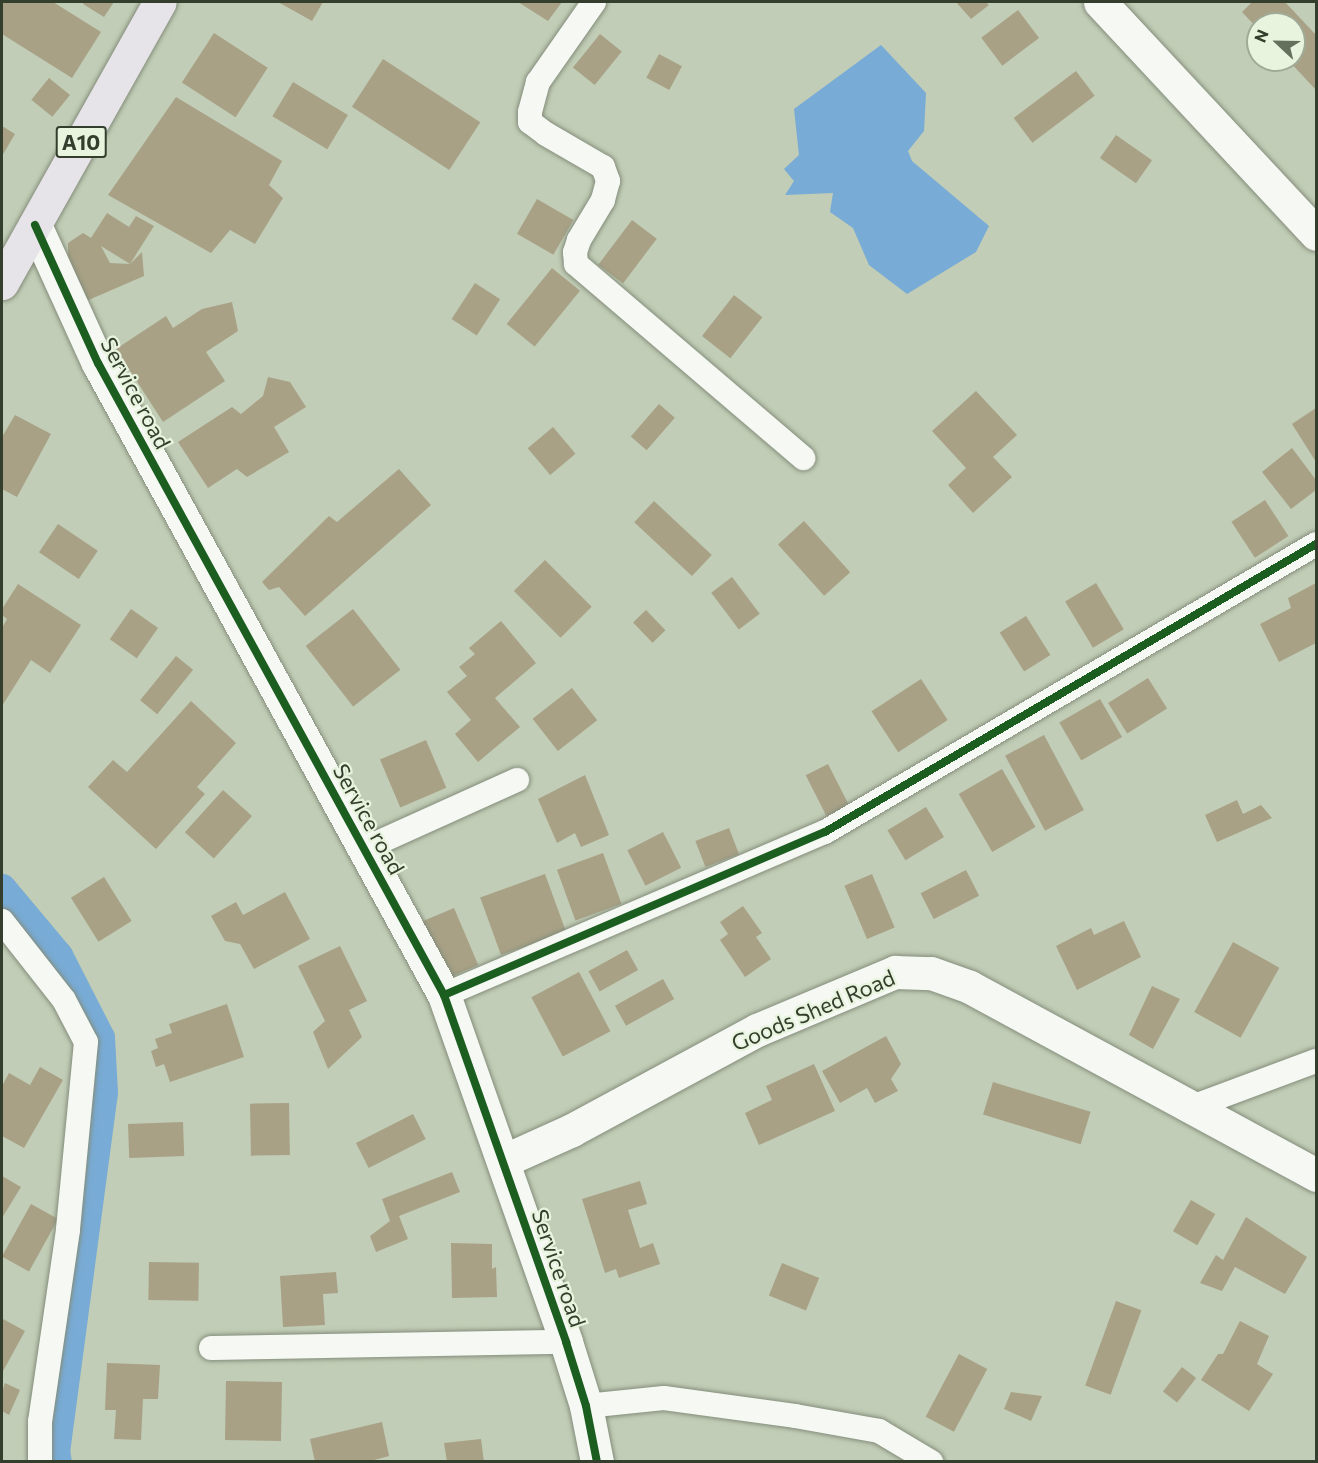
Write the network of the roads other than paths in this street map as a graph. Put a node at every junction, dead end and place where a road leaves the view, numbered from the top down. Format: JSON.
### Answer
{"nodes":[{"id":1,"x":160,"y":2,"type":"edge"},
{"id":2,"x":594,"y":2,"type":"edge"},
{"id":3,"x":1100,"y":2,"type":"edge"},
{"id":4,"x":35,"y":225,"type":"junction"},
{"id":5,"x":1317,"y":234,"type":"edge"},
{"id":6,"x":2,"y":283,"type":"edge"},
{"id":7,"x":803,"y":458,"type":"dead end"},
{"id":8,"x":1317,"y":544,"type":"edge"},
{"id":9,"x":517,"y":780,"type":"dead end"},
{"id":10,"x":364,"y":849,"type":"junction"},
{"id":11,"x":2,"y":921,"type":"edge"},
{"id":12,"x":444,"y":995,"type":"junction"},
{"id":13,"x":1317,"y":1061,"type":"edge"},
{"id":14,"x":1192,"y":1107,"type":"junction"},
{"id":15,"x":503,"y":1161,"type":"junction"},
{"id":16,"x":1317,"y":1175,"type":"edge"},
{"id":17,"x":566,"y":1342,"type":"junction"},
{"id":18,"x":211,"y":1348,"type":"dead end"},
{"id":19,"x":586,"y":1406,"type":"junction"},
{"id":20,"x":40,"y":1461,"type":"edge"},
{"id":21,"x":597,"y":1461,"type":"edge"},
{"id":22,"x":931,"y":1461,"type":"edge"}],
"edges":[{"from":1,"to":4,"type":"highway","number":"A10"},
{"from":2,"to":7,"type":"street"},
{"from":3,"to":5,"type":"street"},
{"from":4,"to":6,"type":"highway","number":"A10"},
{"from":4,"to":10,"type":"street","name":"Service road"},
{"from":8,"to":12,"type":"street"},
{"from":9,"to":10,"type":"street"},
{"from":10,"to":12,"type":"street","name":"Service road"},
{"from":11,"to":20,"type":"street"},
{"from":12,"to":15,"type":"street","name":"Service road"},
{"from":13,"to":14,"type":"street"},
{"from":14,"to":15,"type":"street","name":"Goods Shed Road"},
{"from":14,"to":16,"type":"street","name":"Goods Shed Road"},
{"from":15,"to":17,"type":"street","name":"Service road"},
{"from":17,"to":18,"type":"street"},
{"from":17,"to":19,"type":"street","name":"Service road"},
{"from":19,"to":21,"type":"street","name":"Service road"},
{"from":19,"to":22,"type":"street"}]}
